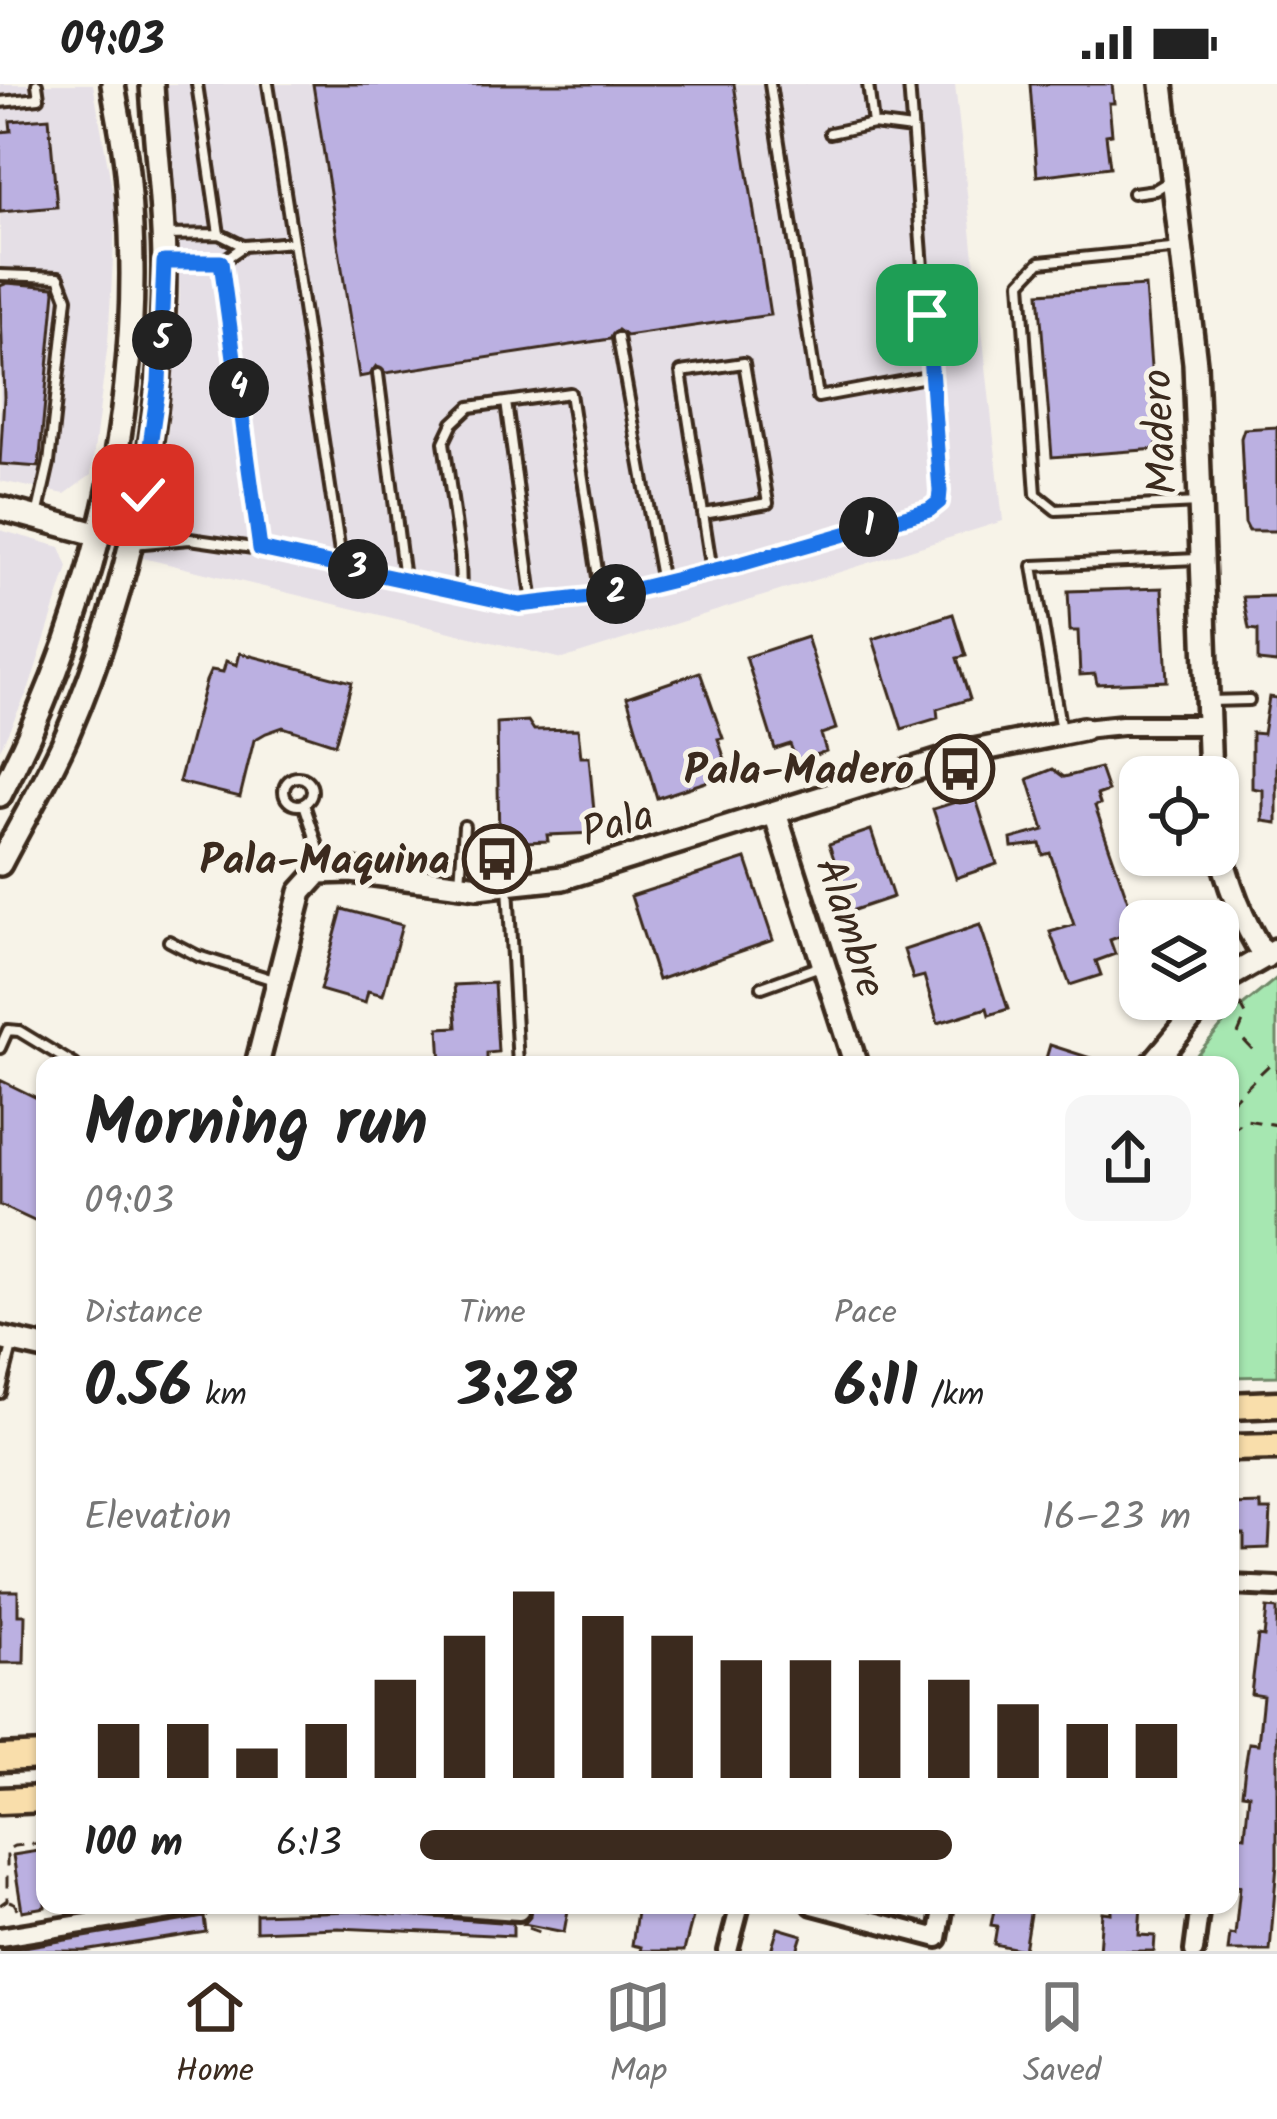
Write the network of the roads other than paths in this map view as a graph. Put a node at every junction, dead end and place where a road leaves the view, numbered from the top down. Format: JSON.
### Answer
{"nodes":[{"id":1,"x":37,"y":84,"type":"edge"},
{"id":2,"x":113,"y":84,"type":"edge"},
{"id":3,"x":152,"y":84,"type":"edge"},
{"id":4,"x":197,"y":84,"type":"edge"},
{"id":5,"x":268,"y":84,"type":"edge"},
{"id":6,"x":770,"y":84,"type":"edge"},
{"id":7,"x":868,"y":84,"type":"edge"},
{"id":8,"x":909,"y":84,"type":"edge"},
{"id":9,"x":1162,"y":84,"type":"edge"},
{"id":10,"x":0,"y":102,"type":"edge"},
{"id":11,"x":873,"y":124,"type":"junction"},
{"id":12,"x":912,"y":129,"type":"junction"},
{"id":13,"x":830,"y":133,"type":"dead end"},
{"id":14,"x":1174,"y":178,"type":"junction"},
{"id":15,"x":1133,"y":193,"type":"dead end"},
{"id":16,"x":219,"y":234,"type":"junction"},
{"id":17,"x":163,"y":236,"type":"junction"},
{"id":18,"x":293,"y":242,"type":"junction"},
{"id":19,"x":244,"y":246,"type":"junction"},
{"id":20,"x":1182,"y":248,"type":"junction"},
{"id":21,"x":164,"y":262,"type":"junction"},
{"id":22,"x":221,"y":262,"type":"junction"},
{"id":23,"x":0,"y":275,"type":"edge"},
{"id":24,"x":618,"y":338,"type":"dead end"},
{"id":25,"x":378,"y":374,"type":"dead end"},
{"id":26,"x":932,"y":376,"type":"junction"},
{"id":27,"x":506,"y":402,"type":"junction"},
{"id":28,"x":1200,"y":503,"type":"junction"},
{"id":29,"x":0,"y":508,"type":"edge"},
{"id":30,"x":703,"y":514,"type":"junction"},
{"id":31,"x":37,"y":518,"type":"junction"},
{"id":32,"x":100,"y":535,"type":"junction"},
{"id":33,"x":131,"y":544,"type":"junction"},
{"id":34,"x":260,"y":549,"type":"junction"},
{"id":35,"x":1203,"y":559,"type":"junction"},
{"id":36,"x":342,"y":566,"type":"junction"},
{"id":37,"x":712,"y":571,"type":"junction"},
{"id":38,"x":404,"y":579,"type":"junction"},
{"id":39,"x":662,"y":583,"type":"junction"},
{"id":40,"x":461,"y":592,"type":"junction"},
{"id":41,"x":601,"y":597,"type":"junction"},
{"id":42,"x":532,"y":604,"type":"junction"},
{"id":43,"x":1249,"y":700,"type":"dead end"},
{"id":44,"x":1208,"y":701,"type":"junction"},
{"id":45,"x":1209,"y":725,"type":"junction"},
{"id":46,"x":1072,"y":731,"type":"junction"},
{"id":47,"x":1210,"y":756,"type":"edge"},
{"id":48,"x":0,"y":795,"type":"edge"},
{"id":49,"x":304,"y":804,"type":"dead end"},
{"id":50,"x":775,"y":813,"type":"junction"},
{"id":51,"x":464,"y":826,"type":"dead end"},
{"id":52,"x":0,"y":864,"type":"edge"},
{"id":53,"x":323,"y":871,"type":"junction"},
{"id":54,"x":1226,"y":876,"type":"edge"},
{"id":55,"x":460,"y":885,"type":"junction"},
{"id":56,"x":508,"y":885,"type":"junction"},
{"id":57,"x":169,"y":941,"type":"dead end"},
{"id":58,"x":1271,"y":954,"type":"edge"},
{"id":59,"x":824,"y":965,"type":"junction"},
{"id":60,"x":1239,"y":972,"type":"edge"},
{"id":61,"x":278,"y":982,"type":"junction"},
{"id":62,"x":762,"y":987,"type":"dead end"},
{"id":63,"x":1190,"y":1020,"type":"edge"},
{"id":64,"x":0,"y":1048,"type":"edge"},
{"id":65,"x":60,"y":1056,"type":"edge"},
{"id":66,"x":258,"y":1056,"type":"edge"},
{"id":67,"x":518,"y":1056,"type":"edge"},
{"id":68,"x":853,"y":1056,"type":"edge"},
{"id":69,"x":1160,"y":1056,"type":"edge"},
{"id":70,"x":7,"y":1340,"type":"edge"},
{"id":71,"x":0,"y":1393,"type":"edge"},
{"id":72,"x":1277,"y":1404,"type":"edge"},
{"id":73,"x":1239,"y":1406,"type":"edge"},
{"id":74,"x":1277,"y":1447,"type":"edge"},
{"id":75,"x":1239,"y":1448,"type":"edge"},
{"id":76,"x":1277,"y":1587,"type":"edge"},
{"id":77,"x":1239,"y":1589,"type":"edge"},
{"id":78,"x":36,"y":1756,"type":"edge"},
{"id":79,"x":0,"y":1758,"type":"edge"},
{"id":80,"x":36,"y":1799,"type":"edge"},
{"id":81,"x":0,"y":1801,"type":"edge"},
{"id":82,"x":144,"y":1914,"type":"edge"},
{"id":83,"x":738,"y":1914,"type":"edge"},
{"id":84,"x":847,"y":1914,"type":"edge"},
{"id":85,"x":942,"y":1914,"type":"edge"},
{"id":86,"x":1199,"y":1914,"type":"edge"},
{"id":87,"x":0,"y":1937,"type":"edge"},
{"id":88,"x":728,"y":1951,"type":"edge"},
{"id":89,"x":1194,"y":1951,"type":"edge"}],
"edges":[{"from":1,"to":10,"type":"lane"},
{"from":2,"to":32,"type":"street"},
{"from":3,"to":17,"type":"street"},
{"from":4,"to":16,"type":"lane"},
{"from":5,"to":18,"type":"lane"},
{"from":6,"to":26,"type":"lane"},
{"from":7,"to":11,"type":"lane"},
{"from":8,"to":12,"type":"lane"},
{"from":9,"to":14,"type":"street","name":"Madero"},
{"from":11,"to":12,"type":"lane"},
{"from":11,"to":13,"type":"lane"},
{"from":12,"to":26,"type":"lane"},
{"from":14,"to":15,"type":"lane"},
{"from":14,"to":20,"type":"street","name":"Madero"},
{"from":16,"to":17,"type":"lane"},
{"from":16,"to":19,"type":"lane"},
{"from":17,"to":21,"type":"street"},
{"from":18,"to":19,"type":"lane"},
{"from":18,"to":36,"type":"lane"},
{"from":19,"to":22,"type":"lane"},
{"from":20,"to":28,"type":"street","name":"Madero"},
{"from":20,"to":28,"type":"lane"},
{"from":21,"to":22,"type":"lane"},
{"from":21,"to":33,"type":"street"},
{"from":22,"to":34,"type":"lane"},
{"from":23,"to":31,"type":"lane"},
{"from":24,"to":39,"type":"lane"},
{"from":25,"to":38,"type":"lane"},
{"from":26,"to":37,"type":"lane"},
{"from":27,"to":40,"type":"lane"},
{"from":27,"to":41,"type":"lane"},
{"from":27,"to":42,"type":"lane"},
{"from":28,"to":35,"type":"street","name":"Madero"},
{"from":29,"to":31,"type":"street"},
{"from":30,"to":30,"type":"lane"},
{"from":30,"to":37,"type":"lane"},
{"from":31,"to":32,"type":"street"},
{"from":32,"to":33,"type":"street"},
{"from":32,"to":48,"type":"street"},
{"from":33,"to":34,"type":"lane"},
{"from":33,"to":52,"type":"street"},
{"from":34,"to":36,"type":"lane"},
{"from":35,"to":44,"type":"street","name":"Madero"},
{"from":35,"to":46,"type":"lane"},
{"from":36,"to":38,"type":"lane"},
{"from":37,"to":39,"type":"lane"},
{"from":38,"to":40,"type":"lane"},
{"from":39,"to":41,"type":"lane"},
{"from":40,"to":42,"type":"lane"},
{"from":41,"to":42,"type":"lane"},
{"from":43,"to":44,"type":"lane"},
{"from":44,"to":45,"type":"street","name":"Madero"},
{"from":45,"to":46,"type":"street","name":"Pala"},
{"from":45,"to":47,"type":"street","name":"Madero"},
{"from":46,"to":50,"type":"street","name":"Pala"},
{"from":49,"to":53,"type":"lane"},
{"from":50,"to":56,"type":"street","name":"Pala"},
{"from":50,"to":59,"type":"street","name":"Alambre"},
{"from":51,"to":55,"type":"lane"},
{"from":53,"to":55,"type":"street","name":"Pala"},
{"from":53,"to":61,"type":"street"},
{"from":54,"to":58,"type":"street"},
{"from":55,"to":56,"type":"street","name":"Pala"},
{"from":56,"to":67,"type":"lane"},
{"from":57,"to":61,"type":"lane"},
{"from":58,"to":60,"type":"street"},
{"from":59,"to":62,"type":"lane"},
{"from":59,"to":68,"type":"street","name":"Alambre"},
{"from":61,"to":66,"type":"street"},
{"from":63,"to":69,"type":"street"},
{"from":64,"to":65,"type":"lane"},
{"from":70,"to":71,"type":"lane"},
{"from":72,"to":73,"type":"main road"},
{"from":74,"to":75,"type":"main road"},
{"from":76,"to":77,"type":"street"},
{"from":78,"to":79,"type":"main road"},
{"from":80,"to":81,"type":"main road"},
{"from":82,"to":87,"type":"street"},
{"from":83,"to":88,"type":"street"},
{"from":84,"to":85,"type":"street"},
{"from":86,"to":89,"type":"street"}]}
